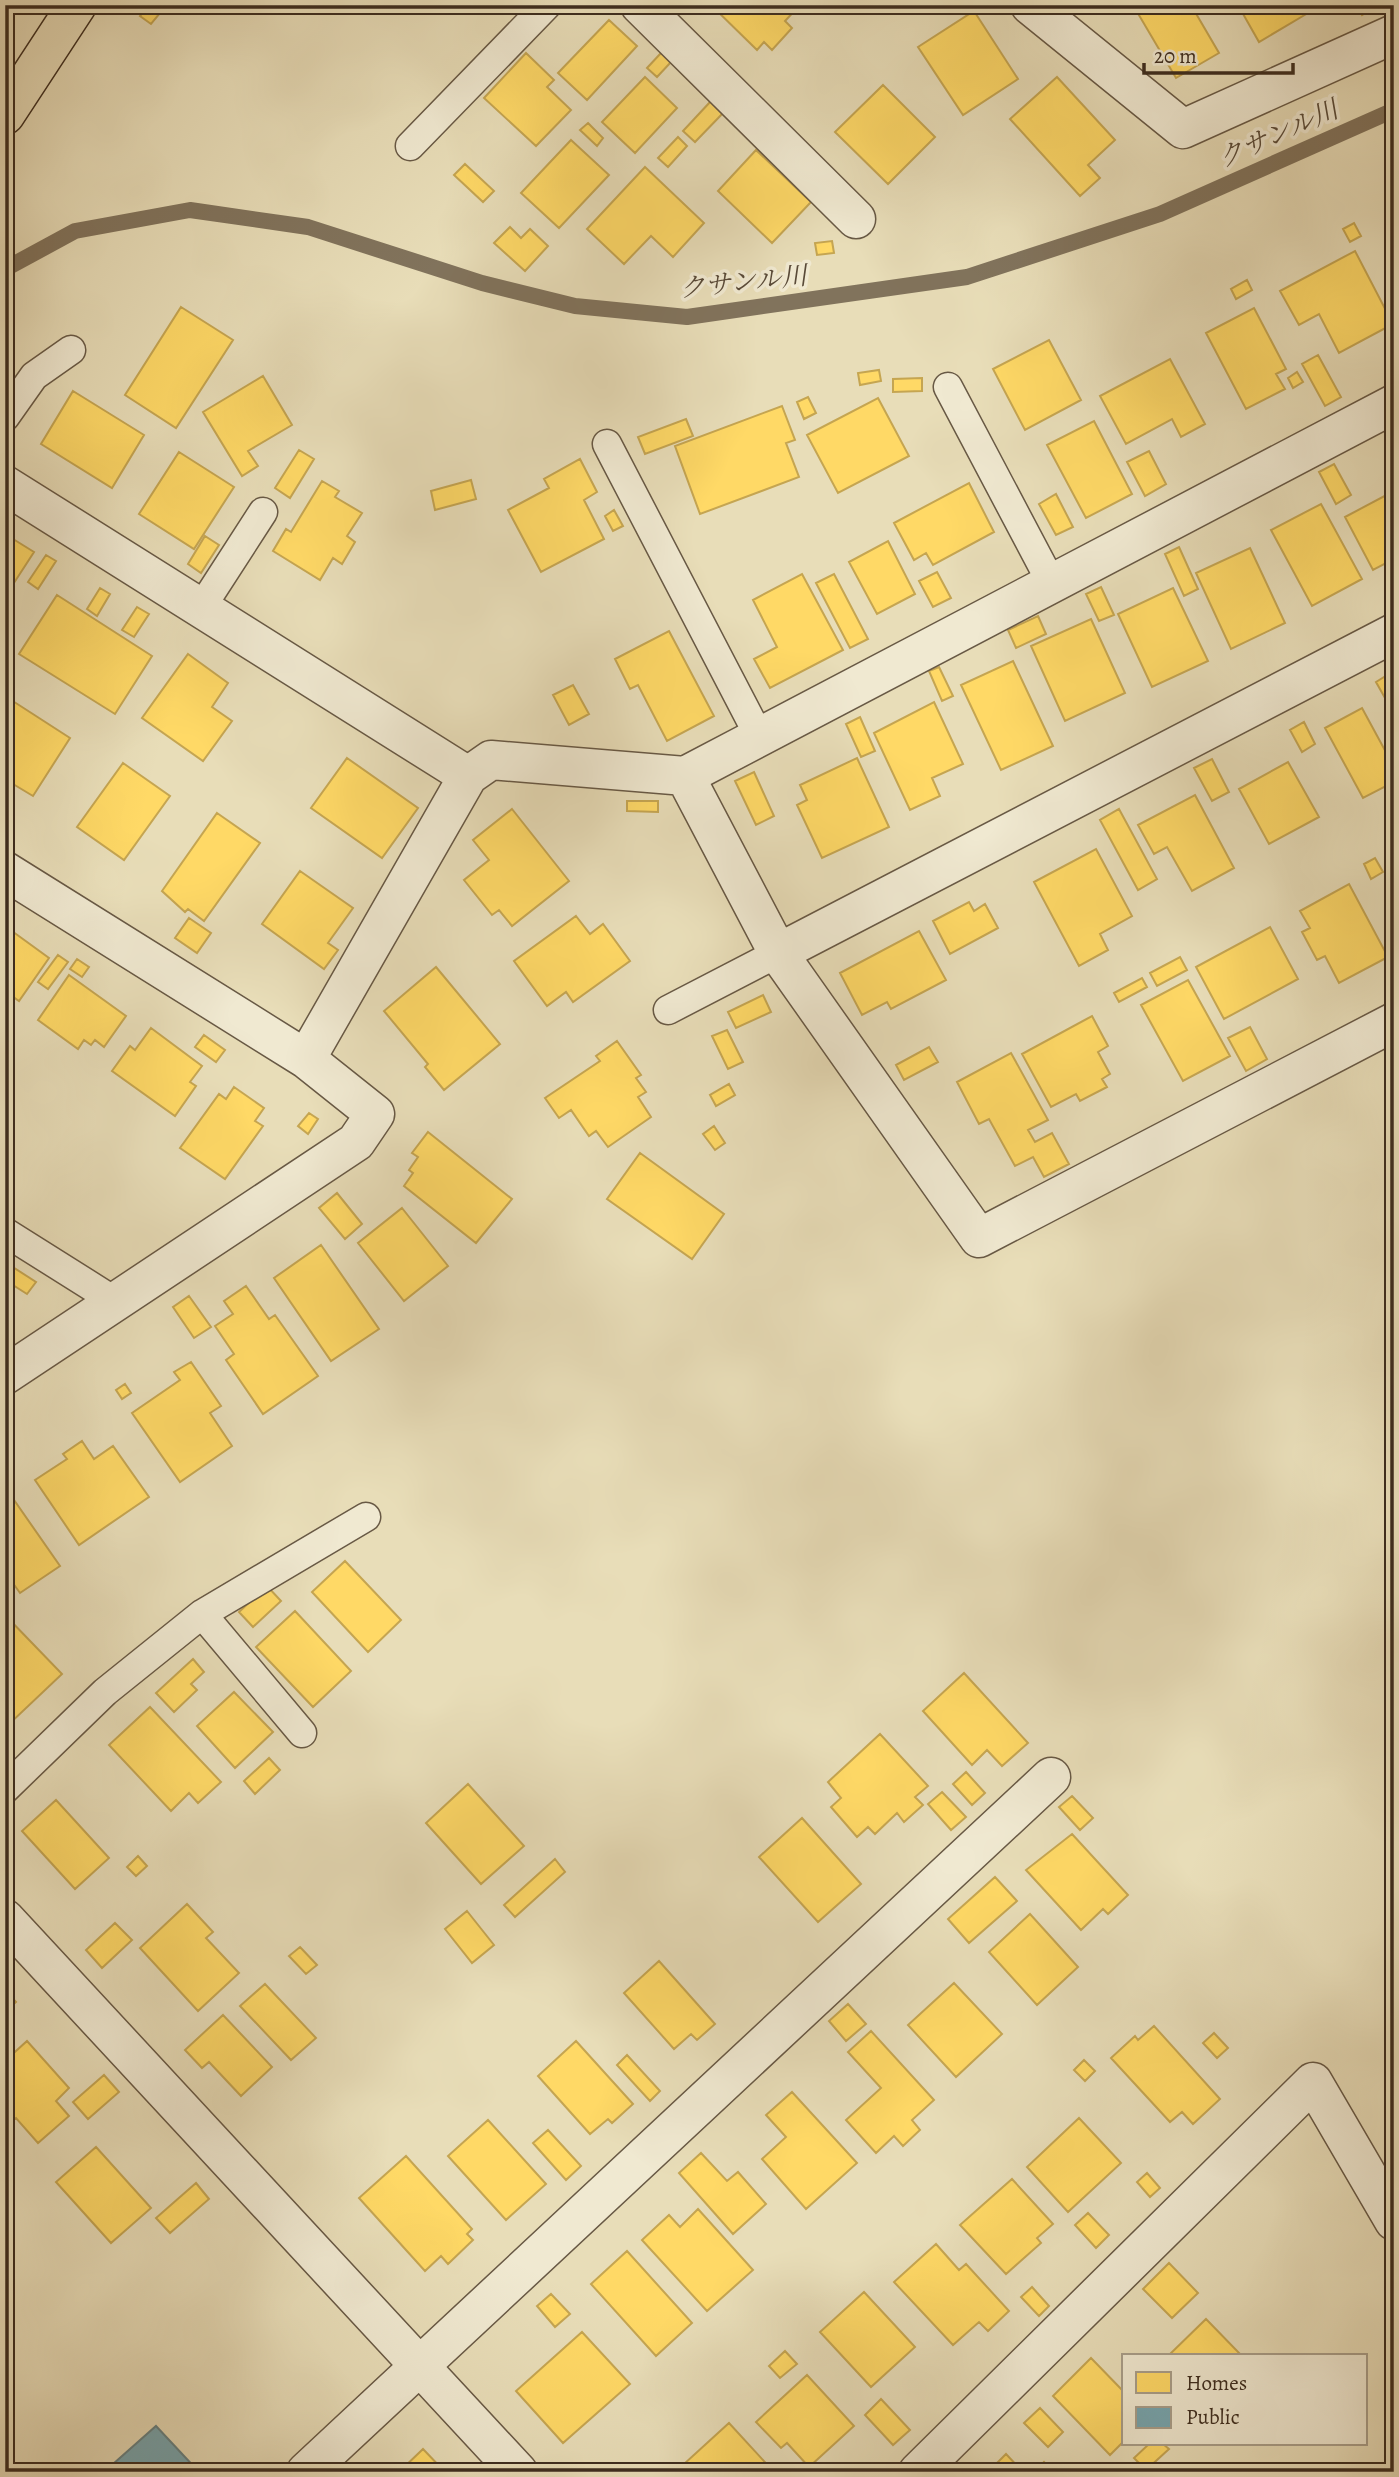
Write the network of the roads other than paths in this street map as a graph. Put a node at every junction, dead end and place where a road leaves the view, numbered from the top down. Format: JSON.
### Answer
{"nodes":[{"id":1,"x":77,"y":5,"type":"edge"},
{"id":2,"x":547,"y":5,"type":"edge"},
{"id":3,"x":640,"y":5,"type":"edge"},
{"id":4,"x":1030,"y":5,"type":"edge"},
{"id":5,"x":1394,"y":34,"type":"edge"},
{"id":6,"x":5,"y":115,"type":"edge"},
{"id":7,"x":410,"y":146,"type":"dead end"},
{"id":8,"x":856,"y":219,"type":"dead end"},
{"id":9,"x":71,"y":350,"type":"dead end"},
{"id":10,"x":948,"y":387,"type":"dead end"},
{"id":11,"x":1394,"y":404,"type":"edge"},
{"id":12,"x":5,"y":417,"type":"edge"},
{"id":13,"x":607,"y":444,"type":"dead end"},
{"id":14,"x":5,"y":485,"type":"edge"},
{"id":15,"x":263,"y":512,"type":"dead end"},
{"id":16,"x":1052,"y":584,"type":"junction"},
{"id":17,"x":201,"y":608,"type":"junction"},
{"id":18,"x":1394,"y":633,"type":"edge"},
{"id":19,"x":759,"y":736,"type":"junction"},
{"id":20,"x":468,"y":776,"type":"junction"},
{"id":21,"x":685,"y":776,"type":"junction"},
{"id":22,"x":5,"y":871,"type":"edge"},
{"id":23,"x":778,"y":953,"type":"junction"},
{"id":24,"x":667,"y":1010,"type":"dead end"},
{"id":25,"x":1394,"y":1022,"type":"edge"},
{"id":26,"x":306,"y":1059,"type":"junction"},
{"id":27,"x":5,"y":1232,"type":"edge"},
{"id":28,"x":116,"y":1302,"type":"junction"},
{"id":29,"x":5,"y":1375,"type":"edge"},
{"id":30,"x":366,"y":1517,"type":"dead end"},
{"id":31,"x":202,"y":1615,"type":"junction"},
{"id":32,"x":302,"y":1733,"type":"dead end"},
{"id":33,"x":1051,"y":1777,"type":"dead end"},
{"id":34,"x":5,"y":1788,"type":"edge"},
{"id":35,"x":5,"y":1919,"type":"edge"},
{"id":36,"x":1394,"y":2221,"type":"edge"},
{"id":37,"x":420,"y":2365,"type":"junction"},
{"id":38,"x":306,"y":2472,"type":"edge"},
{"id":39,"x":518,"y":2472,"type":"edge"},
{"id":40,"x":918,"y":2472,"type":"edge"}],
"edges":[{"from":1,"to":6,"type":"main road"},
{"from":2,"to":7,"type":"lane"},
{"from":3,"to":8,"type":"street"},
{"from":4,"to":5,"type":"street"},
{"from":9,"to":12,"type":"lane"},
{"from":10,"to":16,"type":"lane"},
{"from":11,"to":16,"type":"street"},
{"from":13,"to":19,"type":"lane"},
{"from":14,"to":17,"type":"street"},
{"from":15,"to":17,"type":"lane"},
{"from":16,"to":19,"type":"street"},
{"from":17,"to":20,"type":"street"},
{"from":18,"to":23,"type":"street"},
{"from":19,"to":21,"type":"street"},
{"from":20,"to":21,"type":"street"},
{"from":20,"to":26,"type":"street"},
{"from":21,"to":23,"type":"street"},
{"from":22,"to":26,"type":"street"},
{"from":23,"to":24,"type":"lane"},
{"from":23,"to":25,"type":"street"},
{"from":26,"to":28,"type":"street"},
{"from":27,"to":28,"type":"lane"},
{"from":28,"to":29,"type":"street"},
{"from":30,"to":31,"type":"lane"},
{"from":31,"to":32,"type":"lane"},
{"from":31,"to":34,"type":"lane"},
{"from":33,"to":37,"type":"street"},
{"from":35,"to":37,"type":"street"},
{"from":36,"to":40,"type":"street"},
{"from":37,"to":38,"type":"street"},
{"from":37,"to":39,"type":"street"}]}
